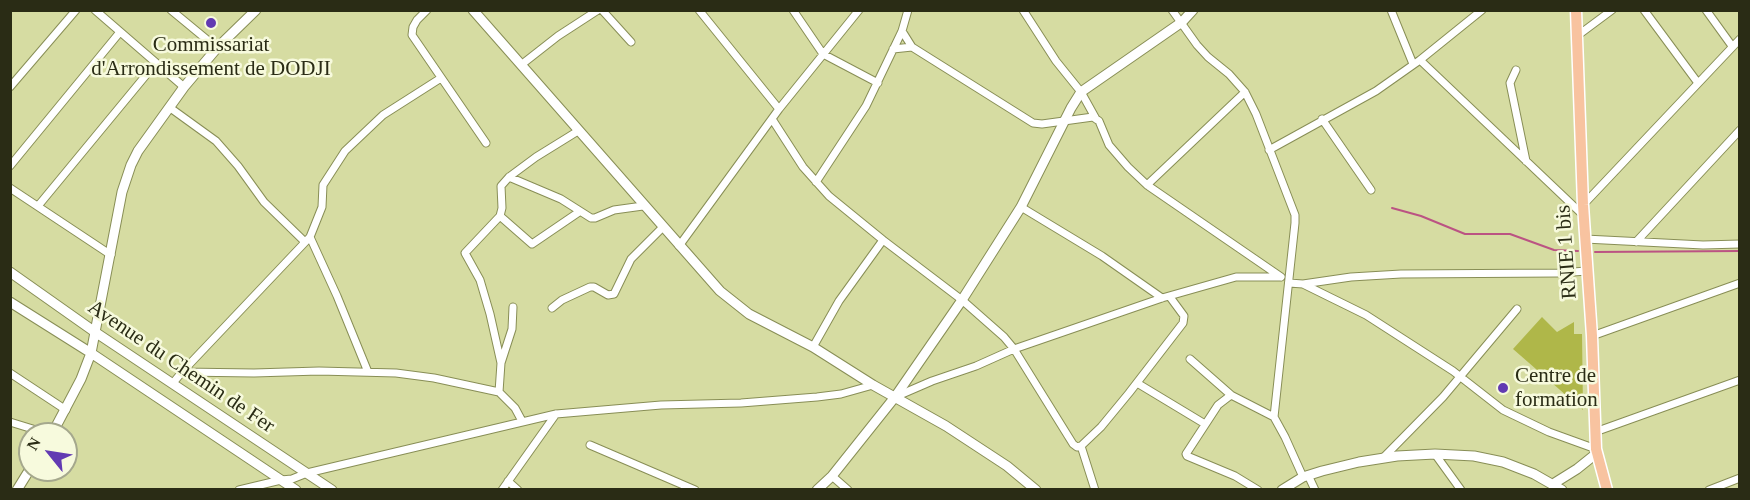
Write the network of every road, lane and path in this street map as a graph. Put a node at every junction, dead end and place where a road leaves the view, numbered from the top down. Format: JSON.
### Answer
{"nodes":[{"id":1,"x":76,"y":10,"type":"edge"},
{"id":2,"x":95,"y":10,"type":"edge"},
{"id":3,"x":171,"y":10,"type":"edge"},
{"id":4,"x":256,"y":10,"type":"edge"},
{"id":5,"x":427,"y":10,"type":"edge"},
{"id":6,"x":473,"y":10,"type":"edge"},
{"id":7,"x":600,"y":10,"type":"edge"},
{"id":8,"x":699,"y":10,"type":"edge"},
{"id":9,"x":793,"y":10,"type":"edge"},
{"id":10,"x":859,"y":10,"type":"edge"},
{"id":11,"x":908,"y":10,"type":"edge"},
{"id":12,"x":1023,"y":10,"type":"edge"},
{"id":13,"x":1172,"y":10,"type":"edge"},
{"id":14,"x":1193,"y":10,"type":"edge"},
{"id":15,"x":1391,"y":10,"type":"edge"},
{"id":16,"x":1482,"y":10,"type":"edge"},
{"id":17,"x":1576,"y":10,"type":"edge"},
{"id":18,"x":1612,"y":10,"type":"edge"},
{"id":19,"x":1644,"y":10,"type":"edge"},
{"id":20,"x":1706,"y":10,"type":"edge"},
{"id":21,"x":1182,"y":22,"type":"junction"},
{"id":22,"x":902,"y":31,"type":"junction"},
{"id":23,"x":120,"y":32,"type":"junction"},
{"id":24,"x":1577,"y":36,"type":"junction"},
{"id":25,"x":1740,"y":39,"type":"edge"},
{"id":26,"x":632,"y":42,"type":"dead end"},
{"id":27,"x":1732,"y":46,"type":"junction"},
{"id":28,"x":912,"y":47,"type":"junction"},
{"id":29,"x":217,"y":48,"type":"junction"},
{"id":30,"x":894,"y":49,"type":"junction"},
{"id":31,"x":823,"y":54,"type":"junction"},
{"id":32,"x":1420,"y":60,"type":"junction"},
{"id":33,"x":156,"y":63,"type":"junction"},
{"id":34,"x":1413,"y":64,"type":"junction"},
{"id":35,"x":521,"y":65,"type":"junction"},
{"id":36,"x":1516,"y":70,"type":"dead end"},
{"id":37,"x":441,"y":78,"type":"junction"},
{"id":38,"x":878,"y":83,"type":"junction"},
{"id":39,"x":1698,"y":83,"type":"junction"},
{"id":40,"x":10,"y":87,"type":"edge"},
{"id":41,"x":184,"y":87,"type":"junction"},
{"id":42,"x":1081,"y":92,"type":"junction"},
{"id":43,"x":1245,"y":92,"type":"junction"},
{"id":44,"x":169,"y":107,"type":"junction"},
{"id":45,"x":779,"y":109,"type":"junction"},
{"id":46,"x":772,"y":119,"type":"junction"},
{"id":47,"x":1096,"y":119,"type":"junction"},
{"id":48,"x":1322,"y":119,"type":"junction"},
{"id":49,"x":1064,"y":121,"type":"junction"},
{"id":50,"x":578,"y":131,"type":"junction"},
{"id":51,"x":1738,"y":136,"type":"edge"},
{"id":52,"x":486,"y":143,"type":"dead end"},
{"id":53,"x":1269,"y":150,"type":"junction"},
{"id":54,"x":1526,"y":161,"type":"junction"},
{"id":55,"x":10,"y":166,"type":"edge"},
{"id":56,"x":509,"y":177,"type":"junction"},
{"id":57,"x":816,"y":182,"type":"junction"},
{"id":58,"x":1147,"y":185,"type":"junction"},
{"id":59,"x":10,"y":188,"type":"edge"},
{"id":60,"x":1371,"y":190,"type":"dead end"},
{"id":61,"x":38,"y":206,"type":"junction"},
{"id":62,"x":643,"y":206,"type":"junction"},
{"id":63,"x":1021,"y":207,"type":"junction"},
{"id":64,"x":1583,"y":210,"type":"junction"},
{"id":65,"x":579,"y":212,"type":"junction"},
{"id":66,"x":500,"y":216,"type":"junction"},
{"id":67,"x":663,"y":227,"type":"junction"},
{"id":68,"x":308,"y":239,"type":"junction"},
{"id":69,"x":1585,"y":239,"type":"junction"},
{"id":70,"x":883,"y":240,"type":"junction"},
{"id":71,"x":1636,"y":242,"type":"junction"},
{"id":72,"x":1740,"y":244,"type":"edge"},
{"id":73,"x":679,"y":246,"type":"junction"},
{"id":74,"x":111,"y":255,"type":"junction"},
{"id":75,"x":1587,"y":271,"type":"junction"},
{"id":76,"x":10,"y":272,"type":"edge"},
{"id":77,"x":1286,"y":279,"type":"junction"},
{"id":78,"x":1740,"y":283,"type":"edge"},
{"id":79,"x":1303,"y":284,"type":"junction"},
{"id":80,"x":1166,"y":298,"type":"junction"},
{"id":81,"x":962,"y":300,"type":"junction"},
{"id":82,"x":10,"y":302,"type":"edge"},
{"id":83,"x":513,"y":307,"type":"dead end"},
{"id":84,"x":552,"y":308,"type":"dead end"},
{"id":85,"x":1517,"y":309,"type":"dead end"},
{"id":86,"x":95,"y":332,"type":"junction"},
{"id":87,"x":1592,"y":336,"type":"junction"},
{"id":88,"x":813,"y":347,"type":"junction"},
{"id":89,"x":1014,"y":349,"type":"junction"},
{"id":90,"x":91,"y":353,"type":"junction"},
{"id":91,"x":1190,"y":359,"type":"dead end"},
{"id":92,"x":501,"y":363,"type":"junction"},
{"id":93,"x":182,"y":372,"type":"junction"},
{"id":94,"x":368,"y":372,"type":"junction"},
{"id":95,"x":10,"y":373,"type":"edge"},
{"id":96,"x":1460,"y":377,"type":"junction"},
{"id":97,"x":1740,"y":380,"type":"edge"},
{"id":98,"x":173,"y":383,"type":"junction"},
{"id":99,"x":1137,"y":383,"type":"junction"},
{"id":100,"x":873,"y":385,"type":"junction"},
{"id":101,"x":499,"y":392,"type":"junction"},
{"id":102,"x":1231,"y":395,"type":"junction"},
{"id":103,"x":895,"y":397,"type":"junction"},
{"id":104,"x":66,"y":410,"type":"junction"},
{"id":105,"x":556,"y":414,"type":"junction"},
{"id":106,"x":1274,"y":417,"type":"junction"},
{"id":107,"x":522,"y":421,"type":"junction"},
{"id":108,"x":58,"y":422,"type":"edge"},
{"id":109,"x":1205,"y":424,"type":"junction"},
{"id":110,"x":1595,"y":432,"type":"junction"},
{"id":111,"x":590,"y":444,"type":"dead end"},
{"id":112,"x":1081,"y":446,"type":"junction"},
{"id":113,"x":1596,"y":451,"type":"junction"},
{"id":114,"x":1435,"y":454,"type":"junction"},
{"id":115,"x":1383,"y":459,"type":"junction"},
{"id":116,"x":307,"y":473,"type":"junction"},
{"id":117,"x":832,"y":476,"type":"junction"},
{"id":118,"x":1305,"y":476,"type":"junction"},
{"id":119,"x":1740,"y":478,"type":"edge"},
{"id":120,"x":281,"y":480,"type":"junction"},
{"id":121,"x":508,"y":482,"type":"junction"},
{"id":122,"x":1553,"y":484,"type":"junction"},
{"id":123,"x":239,"y":489,"type":"edge"},
{"id":124,"x":296,"y":489,"type":"edge"},
{"id":125,"x":332,"y":489,"type":"edge"},
{"id":126,"x":502,"y":489,"type":"edge"},
{"id":127,"x":518,"y":489,"type":"edge"},
{"id":128,"x":695,"y":489,"type":"edge"},
{"id":129,"x":817,"y":489,"type":"edge"},
{"id":130,"x":848,"y":489,"type":"edge"},
{"id":131,"x":1036,"y":489,"type":"edge"},
{"id":132,"x":1095,"y":489,"type":"edge"},
{"id":133,"x":1258,"y":489,"type":"edge"},
{"id":134,"x":1282,"y":489,"type":"edge"},
{"id":135,"x":1315,"y":489,"type":"edge"},
{"id":136,"x":1461,"y":489,"type":"edge"},
{"id":137,"x":1562,"y":489,"type":"edge"},
{"id":138,"x":1607,"y":489,"type":"edge"},
{"id":139,"x":1709,"y":489,"type":"edge"}],
"edges":[{"from":1,"to":40,"type":"street"},
{"from":2,"to":23,"type":"street"},
{"from":3,"to":29,"type":"street"},
{"from":4,"to":29,"type":"street"},
{"from":5,"to":37,"type":"street"},
{"from":6,"to":35,"type":"street"},
{"from":7,"to":26,"type":"street"},
{"from":7,"to":35,"type":"street"},
{"from":8,"to":45,"type":"street"},
{"from":9,"to":31,"type":"street"},
{"from":10,"to":31,"type":"street"},
{"from":11,"to":22,"type":"street"},
{"from":12,"to":42,"type":"street"},
{"from":13,"to":21,"type":"street"},
{"from":14,"to":21,"type":"street"},
{"from":15,"to":34,"type":"street"},
{"from":16,"to":32,"type":"street"},
{"from":17,"to":24,"type":"main road","name":"RNIE 1 bis"},
{"from":18,"to":24,"type":"street"},
{"from":19,"to":39,"type":"street"},
{"from":20,"to":27,"type":"street"},
{"from":21,"to":42,"type":"street"},
{"from":21,"to":43,"type":"street"},
{"from":22,"to":28,"type":"street"},
{"from":22,"to":30,"type":"street"},
{"from":23,"to":33,"type":"street"},
{"from":23,"to":55,"type":"street"},
{"from":24,"to":64,"type":"main road","name":"RNIE 1 bis"},
{"from":25,"to":27,"type":"street"},
{"from":27,"to":39,"type":"street"},
{"from":28,"to":30,"type":"street"},
{"from":28,"to":49,"type":"street"},
{"from":29,"to":41,"type":"street"},
{"from":30,"to":38,"type":"street"},
{"from":31,"to":38,"type":"street"},
{"from":31,"to":45,"type":"street"},
{"from":32,"to":34,"type":"street"},
{"from":32,"to":54,"type":"street"},
{"from":33,"to":41,"type":"street"},
{"from":33,"to":61,"type":"street"},
{"from":34,"to":48,"type":"street"},
{"from":35,"to":50,"type":"street"},
{"from":36,"to":54,"type":"street"},
{"from":37,"to":52,"type":"street"},
{"from":37,"to":68,"type":"street"},
{"from":38,"to":57,"type":"street"},
{"from":39,"to":64,"type":"street"},
{"from":41,"to":44,"type":"street"},
{"from":42,"to":47,"type":"street"},
{"from":42,"to":49,"type":"street"},
{"from":43,"to":53,"type":"street"},
{"from":43,"to":58,"type":"street"},
{"from":44,"to":68,"type":"street"},
{"from":44,"to":74,"type":"street"},
{"from":45,"to":46,"type":"street"},
{"from":46,"to":57,"type":"street"},
{"from":46,"to":73,"type":"street"},
{"from":47,"to":49,"type":"street"},
{"from":47,"to":58,"type":"street"},
{"from":48,"to":53,"type":"street"},
{"from":48,"to":60,"type":"street"},
{"from":49,"to":63,"type":"street"},
{"from":50,"to":56,"type":"street"},
{"from":50,"to":62,"type":"street"},
{"from":51,"to":71,"type":"street"},
{"from":53,"to":77,"type":"street"},
{"from":54,"to":64,"type":"street"},
{"from":56,"to":65,"type":"street"},
{"from":56,"to":66,"type":"street"},
{"from":57,"to":70,"type":"street"},
{"from":58,"to":77,"type":"street"},
{"from":59,"to":61,"type":"street"},
{"from":61,"to":74,"type":"street"},
{"from":62,"to":65,"type":"street"},
{"from":62,"to":67,"type":"street"},
{"from":63,"to":80,"type":"street"},
{"from":63,"to":81,"type":"street"},
{"from":64,"to":69,"type":"main road","name":"RNIE 1 bis"},
{"from":65,"to":66,"type":"street"},
{"from":66,"to":92,"type":"street"},
{"from":67,"to":73,"type":"street"},
{"from":67,"to":84,"type":"street"},
{"from":68,"to":93,"type":"street"},
{"from":68,"to":94,"type":"street"},
{"from":69,"to":71,"type":"street"},
{"from":69,"to":75,"type":"main road","name":"RNIE 1 bis"},
{"from":70,"to":81,"type":"street"},
{"from":70,"to":88,"type":"street"},
{"from":71,"to":72,"type":"street"},
{"from":73,"to":88,"type":"street"},
{"from":74,"to":86,"type":"street"},
{"from":75,"to":79,"type":"street"},
{"from":75,"to":87,"type":"main road","name":"RNIE 1 bis"},
{"from":76,"to":86,"type":"street","name":"Avenue du Chemin de Fer"},
{"from":77,"to":79,"type":"street"},
{"from":77,"to":80,"type":"street"},
{"from":77,"to":106,"type":"street"},
{"from":78,"to":87,"type":"street"},
{"from":79,"to":96,"type":"street"},
{"from":80,"to":89,"type":"street"},
{"from":80,"to":99,"type":"street"},
{"from":81,"to":89,"type":"street"},
{"from":81,"to":103,"type":"street"},
{"from":82,"to":90,"type":"street","name":"Avenue du Chemin de Fer"},
{"from":83,"to":92,"type":"street"},
{"from":85,"to":96,"type":"street"},
{"from":86,"to":90,"type":"street"},
{"from":86,"to":98,"type":"street","name":"Avenue du Chemin de Fer"},
{"from":87,"to":110,"type":"main road","name":"RNIE 1 bis"},
{"from":88,"to":100,"type":"street"},
{"from":89,"to":103,"type":"street"},
{"from":89,"to":112,"type":"street"},
{"from":90,"to":104,"type":"street"},
{"from":90,"to":120,"type":"street","name":"Avenue du Chemin de Fer"},
{"from":91,"to":102,"type":"street"},
{"from":92,"to":101,"type":"street"},
{"from":93,"to":94,"type":"street"},
{"from":93,"to":98,"type":"street"},
{"from":94,"to":101,"type":"street"},
{"from":95,"to":104,"type":"street"},
{"from":96,"to":113,"type":"street"},
{"from":96,"to":115,"type":"street"},
{"from":97,"to":110,"type":"street"},
{"from":98,"to":116,"type":"street","name":"Avenue du Chemin de Fer"},
{"from":99,"to":109,"type":"street"},
{"from":99,"to":112,"type":"street"},
{"from":100,"to":103,"type":"street"},
{"from":100,"to":105,"type":"street"},
{"from":101,"to":107,"type":"street"},
{"from":102,"to":106,"type":"street"},
{"from":102,"to":109,"type":"street"},
{"from":103,"to":117,"type":"street"},
{"from":103,"to":131,"type":"street"},
{"from":104,"to":108,"type":"street"},
{"from":105,"to":107,"type":"street"},
{"from":105,"to":121,"type":"street"},
{"from":106,"to":118,"type":"street"},
{"from":107,"to":116,"type":"street"},
{"from":109,"to":133,"type":"street"},
{"from":110,"to":113,"type":"main road","name":"RNIE 1 bis"},
{"from":111,"to":128,"type":"street"},
{"from":112,"to":132,"type":"street"},
{"from":113,"to":122,"type":"street"},
{"from":113,"to":138,"type":"main road","name":"RNIE 1 bis"},
{"from":114,"to":115,"type":"street"},
{"from":114,"to":122,"type":"street"},
{"from":114,"to":136,"type":"street"},
{"from":115,"to":118,"type":"street"},
{"from":116,"to":120,"type":"street"},
{"from":116,"to":125,"type":"street","name":"Avenue du Chemin de Fer"},
{"from":117,"to":129,"type":"street"},
{"from":117,"to":130,"type":"street"},
{"from":118,"to":134,"type":"street"},
{"from":118,"to":135,"type":"street"},
{"from":119,"to":139,"type":"street"},
{"from":120,"to":123,"type":"street"},
{"from":120,"to":124,"type":"street","name":"Avenue du Chemin de Fer"},
{"from":121,"to":126,"type":"street"},
{"from":121,"to":127,"type":"street"},
{"from":122,"to":137,"type":"street"}]}
